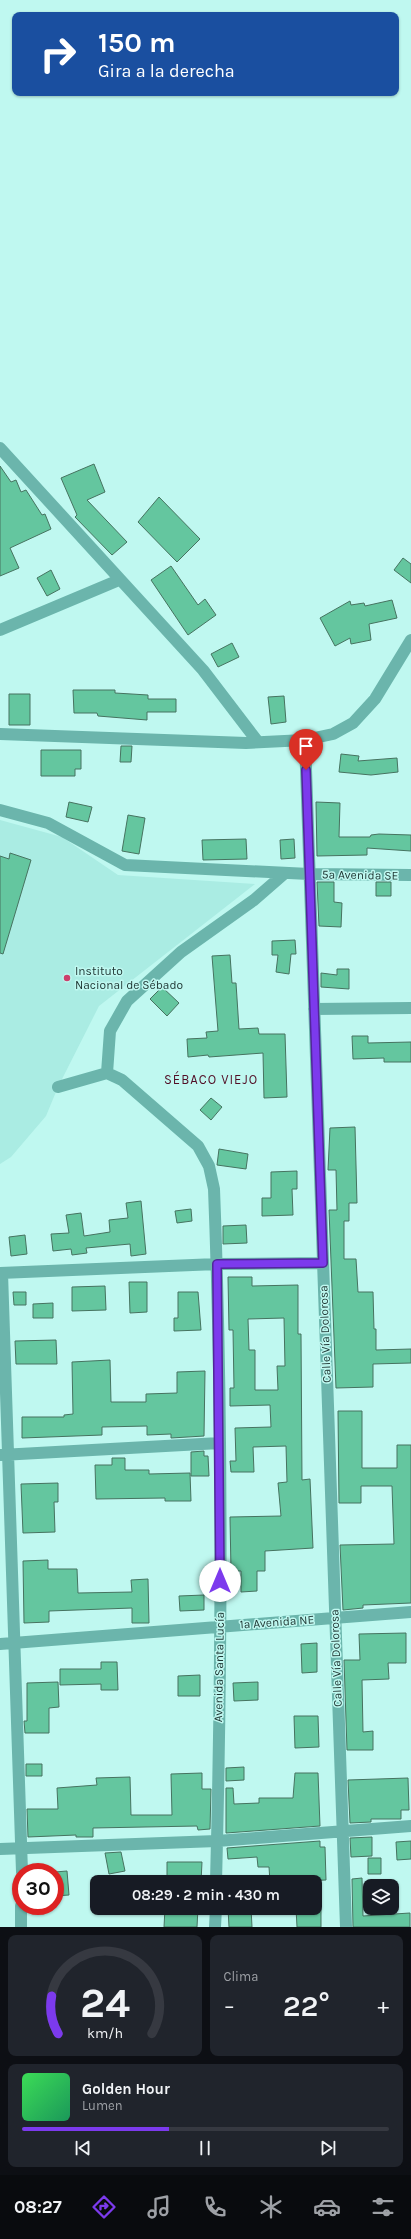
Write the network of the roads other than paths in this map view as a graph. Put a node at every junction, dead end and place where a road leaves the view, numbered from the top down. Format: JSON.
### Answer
{"nodes":[{"id":1,"x":0,"y":448,"type":"edge"},
{"id":2,"x":119,"y":580,"type":"junction"},
{"id":3,"x":0,"y":630,"type":"edge"},
{"id":4,"x":411,"y":640,"type":"edge"},
{"id":5,"x":0,"y":734,"type":"edge"},
{"id":6,"x":305,"y":740,"type":"junction"},
{"id":7,"x":258,"y":742,"type":"junction"},
{"id":8,"x":0,"y":810,"type":"edge"},
{"id":9,"x":285,"y":873,"type":"junction"},
{"id":10,"x":310,"y":874,"type":"junction"},
{"id":11,"x":411,"y":875,"type":"edge"},
{"id":12,"x":411,"y":1008,"type":"edge"},
{"id":13,"x":314,"y":1009,"type":"junction"},
{"id":14,"x":107,"y":1073,"type":"junction"},
{"id":15,"x":58,"y":1087,"type":"dead end"},
{"id":16,"x":323,"y":1263,"type":"junction"},
{"id":17,"x":217,"y":1264,"type":"junction"},
{"id":18,"x":1,"y":1273,"type":"edge"},
{"id":19,"x":220,"y":1443,"type":"junction"},
{"id":20,"x":4,"y":1455,"type":"edge"},
{"id":21,"x":411,"y":1612,"type":"edge"},
{"id":22,"x":335,"y":1618,"type":"junction"},
{"id":23,"x":220,"y":1627,"type":"junction"},
{"id":24,"x":15,"y":1643,"type":"junction"},
{"id":25,"x":0,"y":1644,"type":"edge"},
{"id":26,"x":411,"y":1826,"type":"edge"},
{"id":27,"x":342,"y":1832,"type":"junction"},
{"id":28,"x":217,"y":1841,"type":"junction"},
{"id":29,"x":22,"y":1848,"type":"junction"},
{"id":30,"x":0,"y":1849,"type":"edge"},
{"id":31,"x":22,"y":1863,"type":"edge"},
{"id":32,"x":216,"y":1875,"type":"edge"},
{"id":33,"x":21,"y":1915,"type":"edge"},
{"id":34,"x":216,"y":1915,"type":"edge"},
{"id":35,"x":21,"y":1927,"type":"edge"},
{"id":36,"x":215,"y":1927,"type":"edge"},
{"id":37,"x":346,"y":1927,"type":"edge"}],
"edges":[{"from":1,"to":2,"type":"street"},
{"from":2,"to":3,"type":"street"},
{"from":2,"to":7,"type":"street"},
{"from":4,"to":6,"type":"street"},
{"from":5,"to":7,"type":"street"},
{"from":6,"to":7,"type":"street"},
{"from":6,"to":10,"type":"street","name":"Calle Vía Dolorosa"},
{"from":8,"to":9,"type":"street","name":"5a Avenida SE"},
{"from":9,"to":10,"type":"street","name":"5a Avenida SE"},
{"from":9,"to":14,"type":"street"},
{"from":10,"to":11,"type":"street","name":"5a Avenida SE"},
{"from":10,"to":13,"type":"street","name":"Calle Vía Dolorosa"},
{"from":12,"to":13,"type":"street"},
{"from":13,"to":16,"type":"street","name":"Calle Vía Dolorosa"},
{"from":14,"to":15,"type":"street"},
{"from":14,"to":17,"type":"street","name":"Avenida Santa Lucía"},
{"from":16,"to":17,"type":"street"},
{"from":16,"to":22,"type":"street","name":"Calle Vía Dolorosa"},
{"from":17,"to":18,"type":"street"},
{"from":17,"to":19,"type":"street","name":"Avenida Santa Lucía"},
{"from":18,"to":20,"type":"street"},
{"from":19,"to":20,"type":"street"},
{"from":19,"to":23,"type":"street","name":"Avenida Santa Lucía"},
{"from":20,"to":24,"type":"street"},
{"from":21,"to":22,"type":"street","name":"1a Avenida NE"},
{"from":22,"to":23,"type":"street","name":"1a Avenida NE"},
{"from":22,"to":27,"type":"street","name":"Calle Vía Dolorosa"},
{"from":23,"to":24,"type":"street","name":"1a Avenida NE"},
{"from":23,"to":28,"type":"street","name":"Avenida Santa Lucía"},
{"from":24,"to":25,"type":"street","name":"1a Avenida NE"},
{"from":24,"to":29,"type":"street"},
{"from":26,"to":27,"type":"street"},
{"from":27,"to":28,"type":"street"},
{"from":27,"to":37,"type":"street","name":"Calle Vía Dolorosa"},
{"from":28,"to":29,"type":"street"},
{"from":28,"to":32,"type":"street","name":"Avenida Santa Lucía"},
{"from":29,"to":30,"type":"street"},
{"from":29,"to":31,"type":"street"},
{"from":33,"to":35,"type":"street"},
{"from":34,"to":36,"type":"street"}]}
